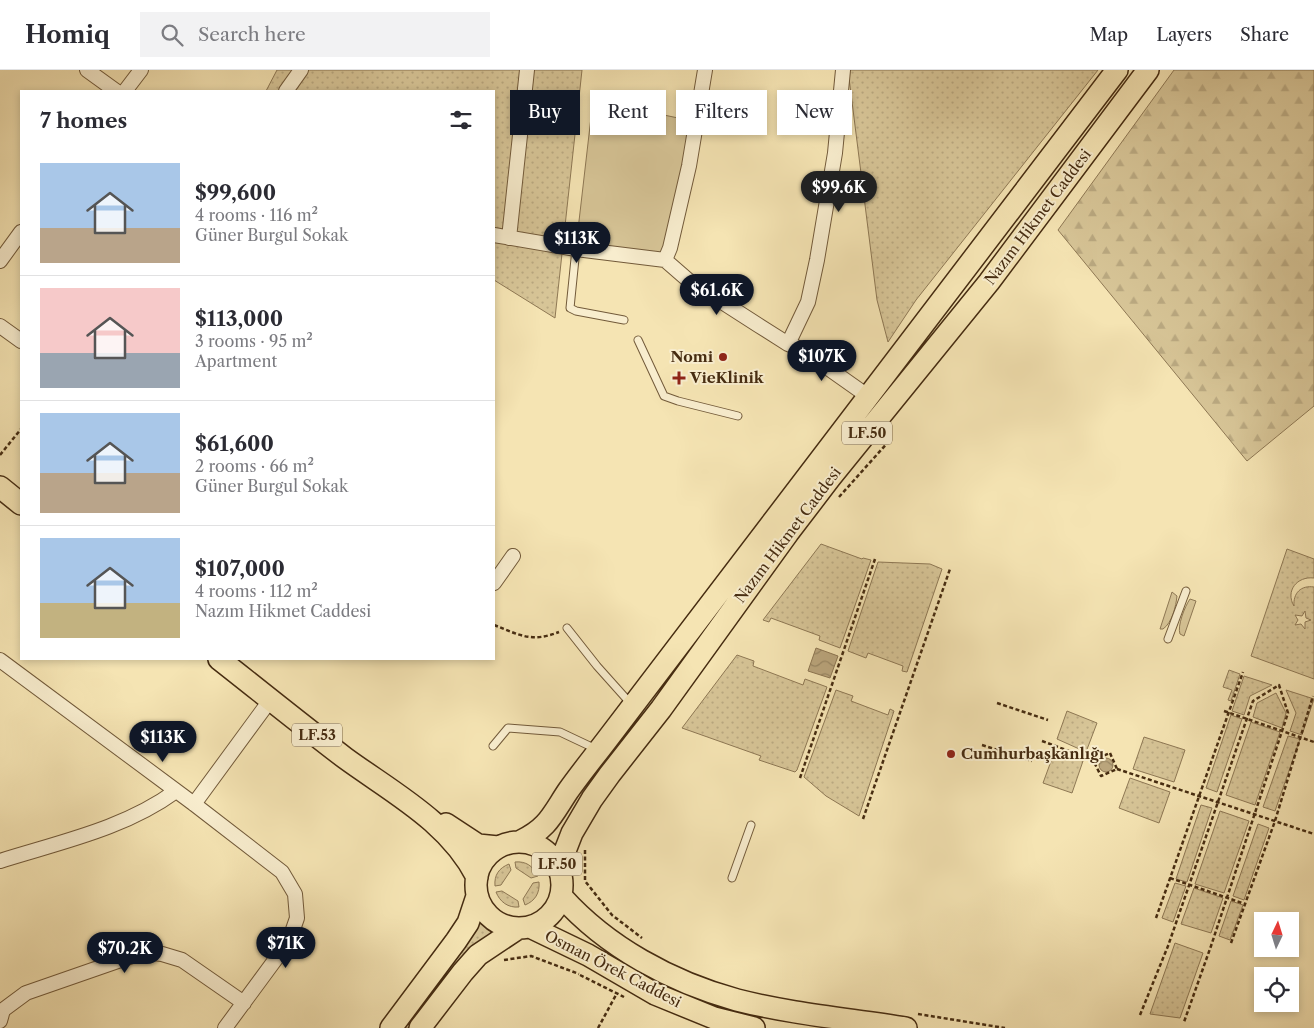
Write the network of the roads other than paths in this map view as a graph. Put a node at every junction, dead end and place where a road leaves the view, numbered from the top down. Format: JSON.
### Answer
{"nodes":[{"id":1,"x":87,"y":70,"type":"edge"},
{"id":2,"x":141,"y":70,"type":"edge"},
{"id":3,"x":301,"y":70,"type":"edge"},
{"id":4,"x":526,"y":70,"type":"edge"},
{"id":5,"x":705,"y":70,"type":"edge"},
{"id":6,"x":844,"y":70,"type":"edge"},
{"id":7,"x":1117,"y":70,"type":"edge"},
{"id":8,"x":1148,"y":70,"type":"edge"},
{"id":9,"x":115,"y":90,"type":"edge"},
{"id":10,"x":126,"y":90,"type":"edge"},
{"id":11,"x":287,"y":90,"type":"edge"},
{"id":12,"x":20,"y":233,"type":"edge"},
{"id":13,"x":495,"y":235,"type":"edge"},
{"id":14,"x":508,"y":238,"type":"junction"},
{"id":15,"x":576,"y":249,"type":"junction"},
{"id":16,"x":665,"y":260,"type":"junction"},
{"id":17,"x":0,"y":261,"type":"edge"},
{"id":18,"x":624,"y":320,"type":"dead end"},
{"id":19,"x":0,"y":326,"type":"edge"},
{"id":20,"x":20,"y":340,"type":"edge"},
{"id":21,"x":638,"y":340,"type":"dead end"},
{"id":22,"x":788,"y":344,"type":"junction"},
{"id":23,"x":869,"y":397,"type":"junction"},
{"id":24,"x":738,"y":416,"type":"dead end"},
{"id":25,"x":0,"y":487,"type":"edge"},
{"id":26,"x":20,"y":503,"type":"edge"},
{"id":27,"x":513,"y":556,"type":"dead end"},
{"id":28,"x":495,"y":582,"type":"edge"},
{"id":29,"x":1186,"y":591,"type":"dead end"},
{"id":30,"x":568,"y":628,"type":"road end"},
{"id":31,"x":1168,"y":639,"type":"dead end"},
{"id":32,"x":0,"y":660,"type":"edge"},
{"id":33,"x":220,"y":660,"type":"edge"},
{"id":34,"x":271,"y":699,"type":"junction"},
{"id":35,"x":632,"y":706,"type":"junction"},
{"id":36,"x":493,"y":746,"type":"dead end"},
{"id":37,"x":599,"y":750,"type":"junction"},
{"id":38,"x":176,"y":791,"type":"junction"},
{"id":39,"x":194,"y":804,"type":"junction"},
{"id":40,"x":418,"y":808,"type":"junction"},
{"id":41,"x":751,"y":825,"type":"dead end"},
{"id":42,"x":521,"y":841,"type":"junction"},
{"id":43,"x":498,"y":847,"type":"junction"},
{"id":44,"x":0,"y":861,"type":"edge"},
{"id":45,"x":561,"y":871,"type":"junction"},
{"id":46,"x":732,"y":878,"type":"dead end"},
{"id":47,"x":477,"y":886,"type":"junction"},
{"id":48,"x":562,"y":896,"type":"junction"},
{"id":49,"x":524,"y":928,"type":"junction"},
{"id":50,"x":244,"y":1003,"type":"junction"},
{"id":51,"x":0,"y":1021,"type":"edge"},
{"id":52,"x":225,"y":1028,"type":"edge"},
{"id":53,"x":391,"y":1028,"type":"edge"},
{"id":54,"x":420,"y":1028,"type":"edge"},
{"id":55,"x":754,"y":1028,"type":"edge"},
{"id":56,"x":906,"y":1028,"type":"edge"}],
"edges":[{"from":1,"to":9,"type":"street"},
{"from":2,"to":10,"type":"street"},
{"from":3,"to":11,"type":"street"},
{"from":4,"to":14,"type":"street"},
{"from":5,"to":16,"type":"street"},
{"from":6,"to":22,"type":"street"},
{"from":7,"to":23,"type":"main road","name":"Nazım Hikmet Caddesi","number":"LF.50"},
{"from":8,"to":45,"type":"main road","name":"Nazım Hikmet Caddesi","number":"LF.50"},
{"from":12,"to":17,"type":"street"},
{"from":13,"to":14,"type":"street"},
{"from":14,"to":15,"type":"street"},
{"from":15,"to":16,"type":"street"},
{"from":15,"to":18,"type":"lane"},
{"from":16,"to":22,"type":"street"},
{"from":19,"to":20,"type":"street"},
{"from":21,"to":24,"type":"lane"},
{"from":22,"to":23,"type":"street"},
{"from":23,"to":35,"type":"main road","name":"Nazım Hikmet Caddesi","number":"LF.50"},
{"from":25,"to":26,"type":"main road"},
{"from":27,"to":28,"type":"street"},
{"from":29,"to":31,"type":"lane"},
{"from":30,"to":35,"type":"lane"},
{"from":32,"to":38,"type":"street"},
{"from":33,"to":34,"type":"main road","number":"LF.53"},
{"from":34,"to":39,"type":"street"},
{"from":34,"to":40,"type":"main road","number":"LF.53"},
{"from":35,"to":37,"type":"main road","name":"Nazım Hikmet Caddesi","number":"LF.50"},
{"from":36,"to":37,"type":"lane"},
{"from":37,"to":42,"type":"main road","name":"Nazım Hikmet Caddesi","number":"LF.50"},
{"from":38,"to":39,"type":"street"},
{"from":38,"to":44,"type":"street"},
{"from":39,"to":50,"type":"street"},
{"from":40,"to":43,"type":"main road","number":"LF.53"},
{"from":40,"to":47,"type":"main road","number":"LF.53"},
{"from":41,"to":46,"type":"lane"},
{"from":42,"to":43,"type":"main road","number":"LF.50"},
{"from":42,"to":45,"type":"main road","number":"LF.50"},
{"from":43,"to":47,"type":"main road"},
{"from":45,"to":48,"type":"main road","number":"LF.50"},
{"from":47,"to":49,"type":"main road"},
{"from":47,"to":53,"type":"main road"},
{"from":48,"to":49,"type":"main road","number":"LF.50"},
{"from":48,"to":56,"type":"main road","name":"Osman Örek Caddesi"},
{"from":49,"to":54,"type":"main road","number":"LF.50"},
{"from":49,"to":55,"type":"main road","name":"Osman Örek Caddesi"},
{"from":50,"to":51,"type":"street"},
{"from":50,"to":52,"type":"street"}]}
